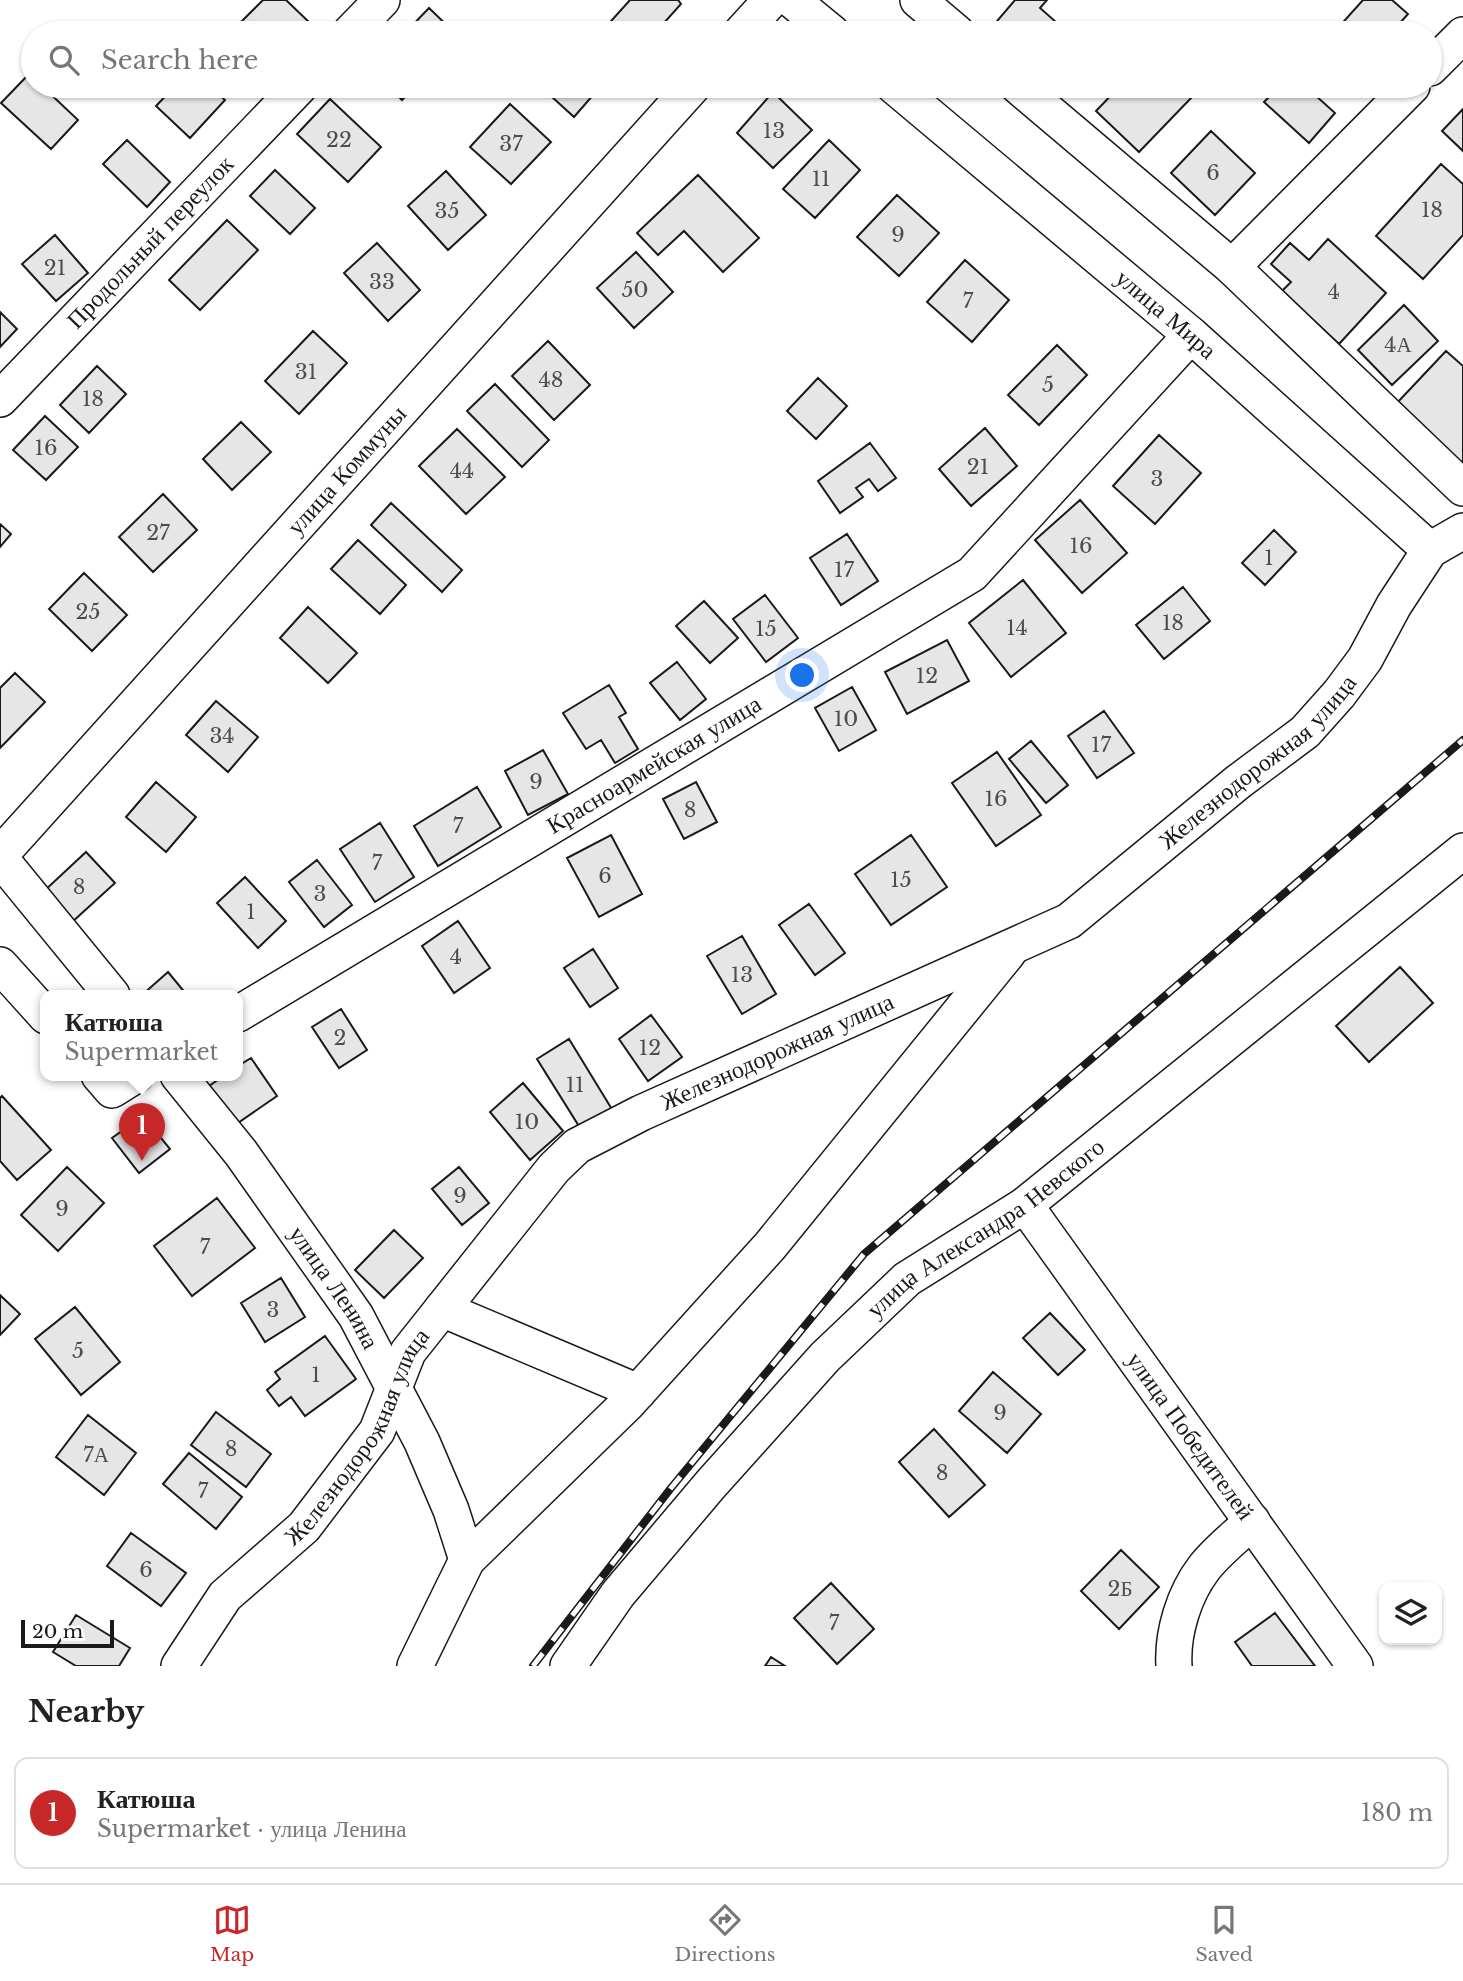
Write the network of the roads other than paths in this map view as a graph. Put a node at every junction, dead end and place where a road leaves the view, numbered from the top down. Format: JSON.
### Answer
{"nodes":[{"id":1,"x":382,"y":0,"type":"edge"},
{"id":2,"x":771,"y":0,"type":"edge"},
{"id":3,"x":792,"y":0,"type":"edge"},
{"id":4,"x":918,"y":0,"type":"edge"},
{"id":5,"x":362,"y":21,"type":"edge"},
{"id":6,"x":752,"y":21,"type":"edge"},
{"id":7,"x":817,"y":21,"type":"edge"},
{"id":8,"x":943,"y":21,"type":"edge"},
{"id":9,"x":1463,"y":35,"type":"edge"},
{"id":10,"x":1442,"y":56,"type":"edge"},
{"id":11,"x":288,"y":98,"type":"edge"},
{"id":12,"x":682,"y":98,"type":"edge"},
{"id":13,"x":908,"y":98,"type":"edge"},
{"id":14,"x":1032,"y":98,"type":"edge"},
{"id":15,"x":1400,"y":98,"type":"edge"},
{"id":16,"x":1232,"y":267,"type":"junction"},
{"id":17,"x":1191,"y":335,"type":"junction"},
{"id":18,"x":0,"y":399,"type":"edge"},
{"id":19,"x":1463,"y":488,"type":"edge"},
{"id":20,"x":1463,"y":531,"type":"edge"},
{"id":21,"x":1430,"y":550,"type":"junction"},
{"id":22,"x":1463,"y":851,"type":"edge"},
{"id":23,"x":0,"y":857,"type":"edge"},
{"id":24,"x":1013,"y":947,"type":"junction"},
{"id":25,"x":0,"y":965,"type":"edge"},
{"id":26,"x":108,"y":990,"type":"edge"},
{"id":27,"x":40,"y":1009,"type":"edge"},
{"id":28,"x":243,"y":1011,"type":"edge"},
{"id":29,"x":104,"y":1081,"type":"edge"},
{"id":30,"x":126,"y":1081,"type":"edge"},
{"id":31,"x":183,"y":1081,"type":"edge"},
{"id":32,"x":1025,"y":1205,"type":"junction"},
{"id":33,"x":443,"y":1309,"type":"junction"},
{"id":34,"x":394,"y":1387,"type":"junction"},
{"id":35,"x":638,"y":1392,"type":"junction"},
{"id":36,"x":1252,"y":1521,"type":"junction"},
{"id":37,"x":467,"y":1560,"type":"junction"},
{"id":38,"x":179,"y":1666,"type":"edge"},
{"id":39,"x":415,"y":1666,"type":"edge"},
{"id":40,"x":568,"y":1666,"type":"edge"},
{"id":41,"x":1174,"y":1666,"type":"edge"},
{"id":42,"x":1355,"y":1666,"type":"edge"}],
"edges":[{"from":1,"to":5,"type":"street"},
{"from":2,"to":6,"type":"street"},
{"from":3,"to":7,"type":"street"},
{"from":4,"to":8,"type":"street"},
{"from":9,"to":10,"type":"street"},
{"from":11,"to":18,"type":"street","name":"Продольный переулок"},
{"from":12,"to":23,"type":"street","name":"улица Коммуны"},
{"from":13,"to":17,"type":"street","name":"улица Мира"},
{"from":14,"to":16,"type":"street"},
{"from":15,"to":16,"type":"street"},
{"from":16,"to":19,"type":"street"},
{"from":17,"to":21,"type":"street","name":"улица Мира"},
{"from":17,"to":28,"type":"street","name":"Красноармейская улица"},
{"from":20,"to":21,"type":"street","name":"Железнодорожная улица"},
{"from":21,"to":24,"type":"street","name":"Железнодорожная улица"},
{"from":22,"to":32,"type":"street","name":"улица Александра Невского"},
{"from":23,"to":26,"type":"street"},
{"from":24,"to":33,"type":"street","name":"Железнодорожная улица"},
{"from":24,"to":35,"type":"street"},
{"from":25,"to":27,"type":"street"},
{"from":29,"to":30,"type":"street"},
{"from":31,"to":34,"type":"street","name":"улица Ленина"},
{"from":32,"to":36,"type":"street","name":"улица Победителей"},
{"from":32,"to":40,"type":"street","name":"улица Александра Невского"},
{"from":33,"to":34,"type":"street","name":"Железнодорожная улица"},
{"from":33,"to":35,"type":"street"},
{"from":34,"to":37,"type":"street","name":"улица Ленина"},
{"from":34,"to":38,"type":"street","name":"Железнодорожная улица"},
{"from":35,"to":37,"type":"street"},
{"from":36,"to":41,"type":"street"},
{"from":36,"to":42,"type":"street","name":"улица Победителей"},
{"from":37,"to":39,"type":"street"}]}
